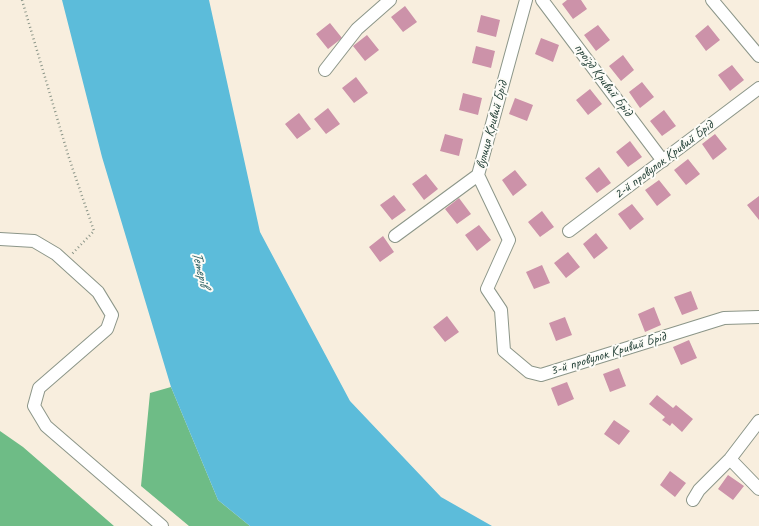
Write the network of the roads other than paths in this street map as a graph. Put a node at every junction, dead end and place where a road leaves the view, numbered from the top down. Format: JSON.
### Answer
{"nodes":[{"id":1,"x":390,"y":0,"type":"edge"},
{"id":2,"x":526,"y":0,"type":"edge"},
{"id":3,"x":542,"y":0,"type":"edge"},
{"id":4,"x":712,"y":0,"type":"edge"},
{"id":5,"x":759,"y":56,"type":"edge"},
{"id":6,"x":325,"y":70,"type":"dead end"},
{"id":7,"x":759,"y":88,"type":"edge"},
{"id":8,"x":663,"y":161,"type":"junction"},
{"id":9,"x":478,"y":175,"type":"junction"},
{"id":10,"x":569,"y":231,"type":"dead end"},
{"id":11,"x":395,"y":236,"type":"dead end"},
{"id":12,"x":0,"y":239,"type":"edge"},
{"id":13,"x":487,"y":289,"type":"joint"},
{"id":14,"x":759,"y":317,"type":"edge"},
{"id":15,"x":759,"y":421,"type":"edge"},
{"id":16,"x":730,"y":459,"type":"junction"},
{"id":17,"x":759,"y":489,"type":"edge"},
{"id":18,"x":693,"y":500,"type":"dead end"},
{"id":19,"x":162,"y":526,"type":"edge"}],
"edges":[{"from":1,"to":6,"type":"street"},
{"from":2,"to":9,"type":"street","name":"вулиця Кривий Брід"},
{"from":3,"to":8,"type":"street","name":"проїзд Кривий Брід"},
{"from":4,"to":5,"type":"street"},
{"from":7,"to":8,"type":"street","name":"2-й провулок Кривий Брід"},
{"from":8,"to":10,"type":"street","name":"2-й провулок Кривий Брід"},
{"from":9,"to":11,"type":"street"},
{"from":9,"to":13,"type":"street","name":"вулиця Кривий Брід"},
{"from":12,"to":19,"type":"street"},
{"from":13,"to":14,"type":"street","name":"3-й провулок Кривий Брід"},
{"from":15,"to":16,"type":"street"},
{"from":16,"to":17,"type":"street"},
{"from":16,"to":18,"type":"street"}]}
